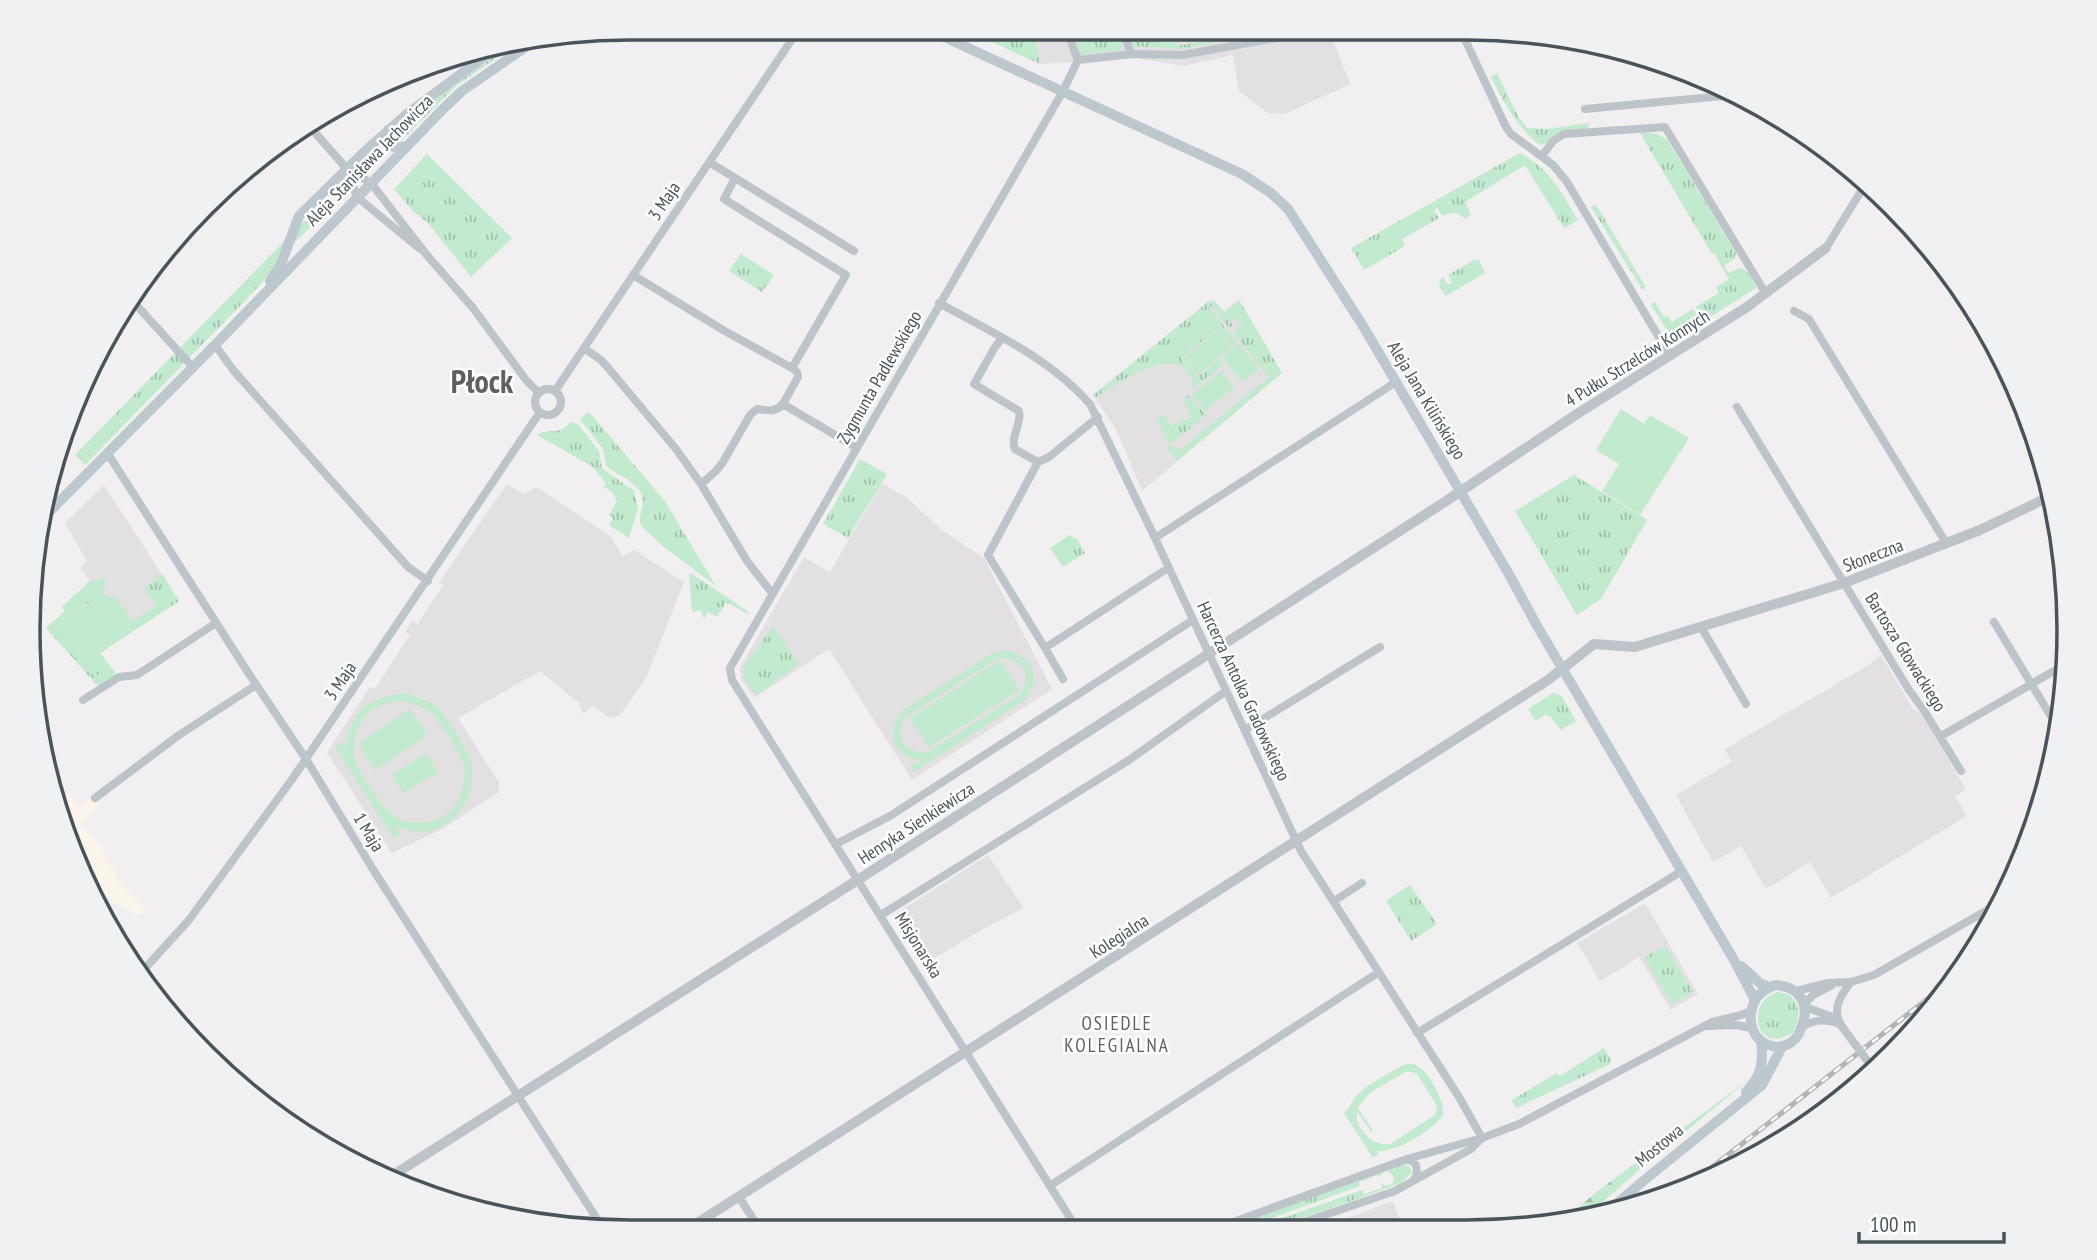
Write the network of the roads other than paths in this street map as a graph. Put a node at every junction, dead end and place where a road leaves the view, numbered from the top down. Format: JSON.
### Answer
{"nodes":[{"id":1,"x":792,"y":40,"type":"edge"},
{"id":2,"x":951,"y":40,"type":"edge"},
{"id":3,"x":1071,"y":40,"type":"edge"},
{"id":4,"x":1126,"y":40,"type":"edge"},
{"id":5,"x":1262,"y":40,"type":"edge"},
{"id":6,"x":1465,"y":40,"type":"edge"},
{"id":7,"x":520,"y":51,"type":"edge"},
{"id":8,"x":1131,"y":54,"type":"junction"},
{"id":9,"x":480,"y":59,"type":"edge"},
{"id":10,"x":1079,"y":60,"type":"junction"},
{"id":11,"x":1063,"y":91,"type":"junction"},
{"id":12,"x":1718,"y":96,"type":"edge"},
{"id":13,"x":1586,"y":109,"type":"dead end"},
{"id":14,"x":388,"y":130,"type":"junction"},
{"id":15,"x":314,"y":132,"type":"edge"},
{"id":16,"x":407,"y":146,"type":"junction"},
{"id":17,"x":1542,"y":156,"type":"junction"},
{"id":18,"x":709,"y":162,"type":"junction"},
{"id":19,"x":346,"y":169,"type":"junction"},
{"id":20,"x":736,"y":178,"type":"junction"},
{"id":21,"x":371,"y":183,"type":"junction"},
{"id":22,"x":1861,"y":191,"type":"edge"},
{"id":23,"x":357,"y":197,"type":"junction"},
{"id":24,"x":1826,"y":248,"type":"joint"},
{"id":25,"x":854,"y":251,"type":"dead end"},
{"id":26,"x":426,"y":254,"type":"junction"},
{"id":27,"x":633,"y":275,"type":"junction"},
{"id":28,"x":1766,"y":294,"type":"junction"},
{"id":29,"x":939,"y":303,"type":"junction"},
{"id":30,"x":137,"y":306,"type":"edge"},
{"id":31,"x":1794,"y":311,"type":"dead end"},
{"id":32,"x":245,"y":314,"type":"junction"},
{"id":33,"x":1002,"y":338,"type":"junction"},
{"id":34,"x":215,"y":345,"type":"junction"},
{"id":35,"x":584,"y":348,"type":"junction"},
{"id":36,"x":1671,"y":356,"type":"junction"},
{"id":37,"x":192,"y":365,"type":"junction"},
{"id":38,"x":792,"y":368,"type":"junction"},
{"id":39,"x":1396,"y":382,"type":"junction"},
{"id":40,"x":555,"y":391,"type":"junction"},
{"id":41,"x":539,"y":393,"type":"junction"},
{"id":42,"x":783,"y":404,"type":"junction"},
{"id":43,"x":1737,"y":407,"type":"dead end"},
{"id":44,"x":540,"y":412,"type":"junction"},
{"id":45,"x":1098,"y":417,"type":"junction"},
{"id":46,"x":856,"y":448,"type":"junction"},
{"id":47,"x":108,"y":454,"type":"junction"},
{"id":48,"x":1038,"y":462,"type":"junction"},
{"id":49,"x":701,"y":484,"type":"junction"},
{"id":50,"x":1460,"y":491,"type":"junction"},
{"id":51,"x":2042,"y":500,"type":"edge"},
{"id":52,"x":54,"y":508,"type":"edge"},
{"id":53,"x":1155,"y":538,"type":"junction"},
{"id":54,"x":1946,"y":543,"type":"junction"},
{"id":55,"x":1168,"y":568,"type":"junction"},
{"id":56,"x":428,"y":581,"type":"junction"},
{"id":57,"x":1844,"y":583,"type":"junction"},
{"id":58,"x":772,"y":593,"type":"junction"},
{"id":59,"x":1193,"y":620,"type":"junction"},
{"id":60,"x":1994,"y":622,"type":"dead end"},
{"id":61,"x":216,"y":623,"type":"junction"},
{"id":62,"x":1701,"y":627,"type":"junction"},
{"id":63,"x":1594,"y":644,"type":"joint"},
{"id":64,"x":1380,"y":647,"type":"dead end"},
{"id":65,"x":1045,"y":648,"type":"junction"},
{"id":66,"x":1208,"y":654,"type":"junction"},
{"id":67,"x":1562,"y":669,"type":"junction"},
{"id":68,"x":2055,"y":670,"type":"edge"},
{"id":69,"x":1063,"y":679,"type":"dead end"},
{"id":70,"x":732,"y":680,"type":"joint"},
{"id":71,"x":2031,"y":684,"type":"junction"},
{"id":72,"x":256,"y":685,"type":"junction"},
{"id":73,"x":1226,"y":691,"type":"junction"},
{"id":74,"x":83,"y":700,"type":"dead end"},
{"id":75,"x":1746,"y":704,"type":"dead end"},
{"id":76,"x":2050,"y":716,"type":"edge"},
{"id":77,"x":1245,"y":730,"type":"junction"},
{"id":78,"x":1941,"y":736,"type":"junction"},
{"id":79,"x":306,"y":759,"type":"junction"},
{"id":80,"x":1961,"y":771,"type":"dead end"},
{"id":81,"x":95,"y":798,"type":"dead end"},
{"id":82,"x":1297,"y":840,"type":"junction"},
{"id":83,"x":836,"y":844,"type":"junction"},
{"id":84,"x":1682,"y":871,"type":"junction"},
{"id":85,"x":858,"y":879,"type":"junction"},
{"id":86,"x":1362,"y":883,"type":"dead end"},
{"id":87,"x":1334,"y":901,"type":"junction"},
{"id":88,"x":1985,"y":911,"type":"edge"},
{"id":89,"x":881,"y":915,"type":"junction"},
{"id":90,"x":1734,"y":960,"type":"junction"},
{"id":91,"x":146,"y":967,"type":"edge"},
{"id":92,"x":1379,"y":972,"type":"junction"},
{"id":93,"x":1851,"y":982,"type":"junction"},
{"id":94,"x":1837,"y":984,"type":"junction"},
{"id":95,"x":1769,"y":987,"type":"junction"},
{"id":96,"x":1796,"y":991,"type":"junction"},
{"id":97,"x":1805,"y":1005,"type":"junction"},
{"id":98,"x":1753,"y":1006,"type":"junction"},
{"id":99,"x":1840,"y":1024,"type":"junction"},
{"id":100,"x":1704,"y":1027,"type":"junction"},
{"id":101,"x":1802,"y":1027,"type":"junction"},
{"id":102,"x":1751,"y":1028,"type":"junction"},
{"id":103,"x":1418,"y":1033,"type":"junction"},
{"id":104,"x":1761,"y":1041,"type":"junction"},
{"id":105,"x":1782,"y":1047,"type":"junction"},
{"id":106,"x":967,"y":1051,"type":"junction"},
{"id":107,"x":1868,"y":1062,"type":"edge"},
{"id":108,"x":517,"y":1095,"type":"junction"},
{"id":109,"x":1733,"y":1108,"type":"junction"},
{"id":110,"x":1482,"y":1138,"type":"junction"},
{"id":111,"x":1407,"y":1159,"type":"junction"},
{"id":112,"x":398,"y":1172,"type":"edge"},
{"id":113,"x":1412,"y":1182,"type":"junction"},
{"id":114,"x":1051,"y":1185,"type":"junction"},
{"id":115,"x":739,"y":1197,"type":"junction"},
{"id":116,"x":1622,"y":1199,"type":"edge"},
{"id":117,"x":596,"y":1218,"type":"edge"},
{"id":118,"x":702,"y":1220,"type":"edge"},
{"id":119,"x":754,"y":1220,"type":"edge"},
{"id":120,"x":1072,"y":1220,"type":"edge"},
{"id":121,"x":1239,"y":1220,"type":"edge"},
{"id":122,"x":1310,"y":1220,"type":"edge"}],
"edges":[{"from":1,"to":18,"type":"street","name":"3 Maja"},
{"from":2,"to":11,"type":"main road","name":"Aleja Jana Kilińskiego"},
{"from":3,"to":10,"type":"street"},
{"from":4,"to":8,"type":"street"},
{"from":5,"to":8,"type":"street"},
{"from":6,"to":17,"type":"street"},
{"from":7,"to":16,"type":"main road","name":"Aleja Stanisława Jachowicza"},
{"from":8,"to":10,"type":"street"},
{"from":9,"to":14,"type":"main road","name":"Aleja Stanisława Jachowicza"},
{"from":10,"to":11,"type":"street","name":"Zygmunta Padlewskiego"},
{"from":11,"to":29,"type":"street","name":"Zygmunta Padlewskiego"},
{"from":11,"to":39,"type":"main road","name":"Aleja Jana Kilińskiego"},
{"from":12,"to":13,"type":"street"},
{"from":14,"to":16,"type":"main road"},
{"from":14,"to":19,"type":"main road","name":"Aleja Stanisława Jachowicza"},
{"from":15,"to":19,"type":"street"},
{"from":16,"to":21,"type":"main road","name":"Aleja Stanisława Jachowicza"},
{"from":17,"to":28,"type":"street"},
{"from":17,"to":36,"type":"street"},
{"from":18,"to":20,"type":"street"},
{"from":18,"to":27,"type":"street","name":"3 Maja"},
{"from":19,"to":21,"type":"street"},
{"from":19,"to":23,"type":"street"},
{"from":19,"to":32,"type":"main road","name":"Aleja Stanisława Jachowicza"},
{"from":20,"to":25,"type":"street"},
{"from":20,"to":38,"type":"street"},
{"from":21,"to":23,"type":"main road","name":"Aleja Stanisława Jachowicza"},
{"from":21,"to":26,"type":"street"},
{"from":22,"to":24,"type":"street"},
{"from":23,"to":26,"type":"street"},
{"from":23,"to":32,"type":"main road","name":"Aleja Stanisława Jachowicza"},
{"from":24,"to":28,"type":"street","name":"4 Pułku Strzelców Konnych"},
{"from":26,"to":41,"type":"street"},
{"from":27,"to":35,"type":"street","name":"3 Maja"},
{"from":27,"to":38,"type":"street"},
{"from":28,"to":36,"type":"street","name":"4 Pułku Strzelców Konnych"},
{"from":29,"to":33,"type":"street","name":"Harcerza Antolka Gradowskiego"},
{"from":29,"to":46,"type":"street","name":"Zygmunta Padlewskiego"},
{"from":30,"to":37,"type":"street"},
{"from":31,"to":54,"type":"street"},
{"from":32,"to":34,"type":"main road","name":"Aleja Stanisława Jachowicza"},
{"from":33,"to":45,"type":"street","name":"Harcerza Antolka Gradowskiego"},
{"from":33,"to":48,"type":"street"},
{"from":34,"to":37,"type":"main road","name":"Aleja Stanisława Jachowicza"},
{"from":34,"to":56,"type":"street"},
{"from":35,"to":40,"type":"street","name":"3 Maja"},
{"from":35,"to":49,"type":"street"},
{"from":36,"to":50,"type":"street","name":"4 Pułku Strzelców Konnych"},
{"from":37,"to":47,"type":"main road","name":"Aleja Stanisława Jachowicza"},
{"from":38,"to":42,"type":"street"},
{"from":39,"to":50,"type":"main road","name":"Aleja Jana Kilińskiego"},
{"from":39,"to":53,"type":"street"},
{"from":40,"to":41,"type":"street"},
{"from":40,"to":44,"type":"street"},
{"from":41,"to":44,"type":"street"},
{"from":42,"to":46,"type":"street"},
{"from":42,"to":49,"type":"street"},
{"from":43,"to":57,"type":"street","name":"Bartosza Głowackiego"},
{"from":44,"to":56,"type":"street","name":"3 Maja"},
{"from":45,"to":48,"type":"street"},
{"from":45,"to":53,"type":"street","name":"Harcerza Antolka Gradowskiego"},
{"from":46,"to":58,"type":"street","name":"Zygmunta Padlewskiego"},
{"from":47,"to":52,"type":"main road","name":"Aleja Stanisława Jachowicza"},
{"from":47,"to":61,"type":"street","name":"1 Maja"},
{"from":48,"to":65,"type":"street"},
{"from":49,"to":58,"type":"street"},
{"from":50,"to":66,"type":"street","name":"Henryka Sienkiewicza"},
{"from":50,"to":67,"type":"main road","name":"Aleja Jana Kilińskiego"},
{"from":51,"to":54,"type":"street","name":"Słoneczna"},
{"from":53,"to":55,"type":"street","name":"Harcerza Antolka Gradowskiego"},
{"from":54,"to":57,"type":"street","name":"Słoneczna"},
{"from":55,"to":59,"type":"street","name":"Harcerza Antolka Gradowskiego"},
{"from":55,"to":65,"type":"street"},
{"from":56,"to":79,"type":"street","name":"3 Maja"},
{"from":57,"to":62,"type":"street","name":"Słoneczna"},
{"from":57,"to":78,"type":"street","name":"Bartosza Głowackiego"},
{"from":58,"to":70,"type":"street","name":"Zygmunta Padlewskiego"},
{"from":59,"to":66,"type":"street","name":"Harcerza Antolka Gradowskiego"},
{"from":59,"to":83,"type":"street"},
{"from":60,"to":71,"type":"street"},
{"from":61,"to":72,"type":"street","name":"1 Maja"},
{"from":61,"to":74,"type":"street"},
{"from":62,"to":63,"type":"street","name":"Słoneczna"},
{"from":62,"to":75,"type":"street"},
{"from":63,"to":67,"type":"street","name":"Kolegialna"},
{"from":64,"to":77,"type":"street"},
{"from":65,"to":69,"type":"street"},
{"from":66,"to":73,"type":"street","name":"Harcerza Antolka Gradowskiego"},
{"from":66,"to":85,"type":"street","name":"Henryka Sienkiewicza"},
{"from":67,"to":82,"type":"street","name":"Kolegialna"},
{"from":67,"to":84,"type":"main road","name":"Aleja Jana Kilińskiego"},
{"from":68,"to":71,"type":"street"},
{"from":70,"to":83,"type":"street","name":"Misjonarska"},
{"from":71,"to":76,"type":"street"},
{"from":71,"to":78,"type":"street"},
{"from":72,"to":79,"type":"street","name":"1 Maja"},
{"from":72,"to":81,"type":"street"},
{"from":73,"to":77,"type":"street","name":"Harcerza Antolka Gradowskiego"},
{"from":73,"to":89,"type":"street"},
{"from":77,"to":82,"type":"street","name":"Harcerza Antolka Gradowskiego"},
{"from":78,"to":80,"type":"street","name":"Bartosza Głowackiego"},
{"from":79,"to":91,"type":"street","name":"3 Maja"},
{"from":79,"to":108,"type":"street","name":"1 Maja"},
{"from":82,"to":87,"type":"street","name":"Harcerza Antolka Gradowskiego"},
{"from":82,"to":106,"type":"street","name":"Kolegialna"},
{"from":83,"to":85,"type":"street","name":"Misjonarska"},
{"from":84,"to":90,"type":"main road","name":"Aleja Jana Kilińskiego"},
{"from":84,"to":103,"type":"street"},
{"from":85,"to":89,"type":"street","name":"Misjonarska"},
{"from":85,"to":108,"type":"street","name":"Henryka Sienkiewicza"},
{"from":86,"to":87,"type":"street"},
{"from":87,"to":92,"type":"street","name":"Harcerza Antolka Gradowskiego"},
{"from":88,"to":93,"type":"street"},
{"from":89,"to":106,"type":"street","name":"Misjonarska"},
{"from":90,"to":95,"type":"main road","name":"Aleja Jana Kilińskiego"},
{"from":90,"to":98,"type":"main road","name":"Aleja Jana Kilińskiego"},
{"from":92,"to":103,"type":"street","name":"Harcerza Antolka Gradowskiego"},
{"from":92,"to":114,"type":"street"},
{"from":93,"to":94,"type":"street"},
{"from":93,"to":99,"type":"street"},
{"from":94,"to":96,"type":"street"},
{"from":94,"to":97,"type":"street"},
{"from":95,"to":96,"type":"main road"},
{"from":95,"to":98,"type":"main road"},
{"from":96,"to":97,"type":"main road"},
{"from":97,"to":99,"type":"street"},
{"from":97,"to":101,"type":"main road"},
{"from":98,"to":100,"type":"street"},
{"from":98,"to":102,"type":"main road"},
{"from":99,"to":101,"type":"street"},
{"from":99,"to":107,"type":"street","bridge":true},
{"from":100,"to":102,"type":"street"},
{"from":100,"to":110,"type":"street"},
{"from":101,"to":105,"type":"main road"},
{"from":102,"to":104,"type":"main road"},
{"from":103,"to":110,"type":"street","name":"Harcerza Antolka Gradowskiego"},
{"from":104,"to":105,"type":"main road"},
{"from":104,"to":109,"type":"main road","name":"Mostowa"},
{"from":105,"to":109,"type":"main road","name":"Mostowa"},
{"from":106,"to":114,"type":"street","name":"Misjonarska"},
{"from":106,"to":115,"type":"street","name":"Kolegialna"},
{"from":108,"to":112,"type":"street","name":"Henryka Sienkiewicza"},
{"from":108,"to":117,"type":"street","name":"1 Maja"},
{"from":109,"to":116,"type":"main road","name":"Mostowa"},
{"from":110,"to":111,"type":"street"},
{"from":110,"to":113,"type":"street"},
{"from":111,"to":113,"type":"street"},
{"from":111,"to":121,"type":"street"},
{"from":113,"to":122,"type":"street"},
{"from":114,"to":120,"type":"street","name":"Misjonarska"},
{"from":115,"to":118,"type":"street","name":"Kolegialna"},
{"from":115,"to":119,"type":"street"}]}
